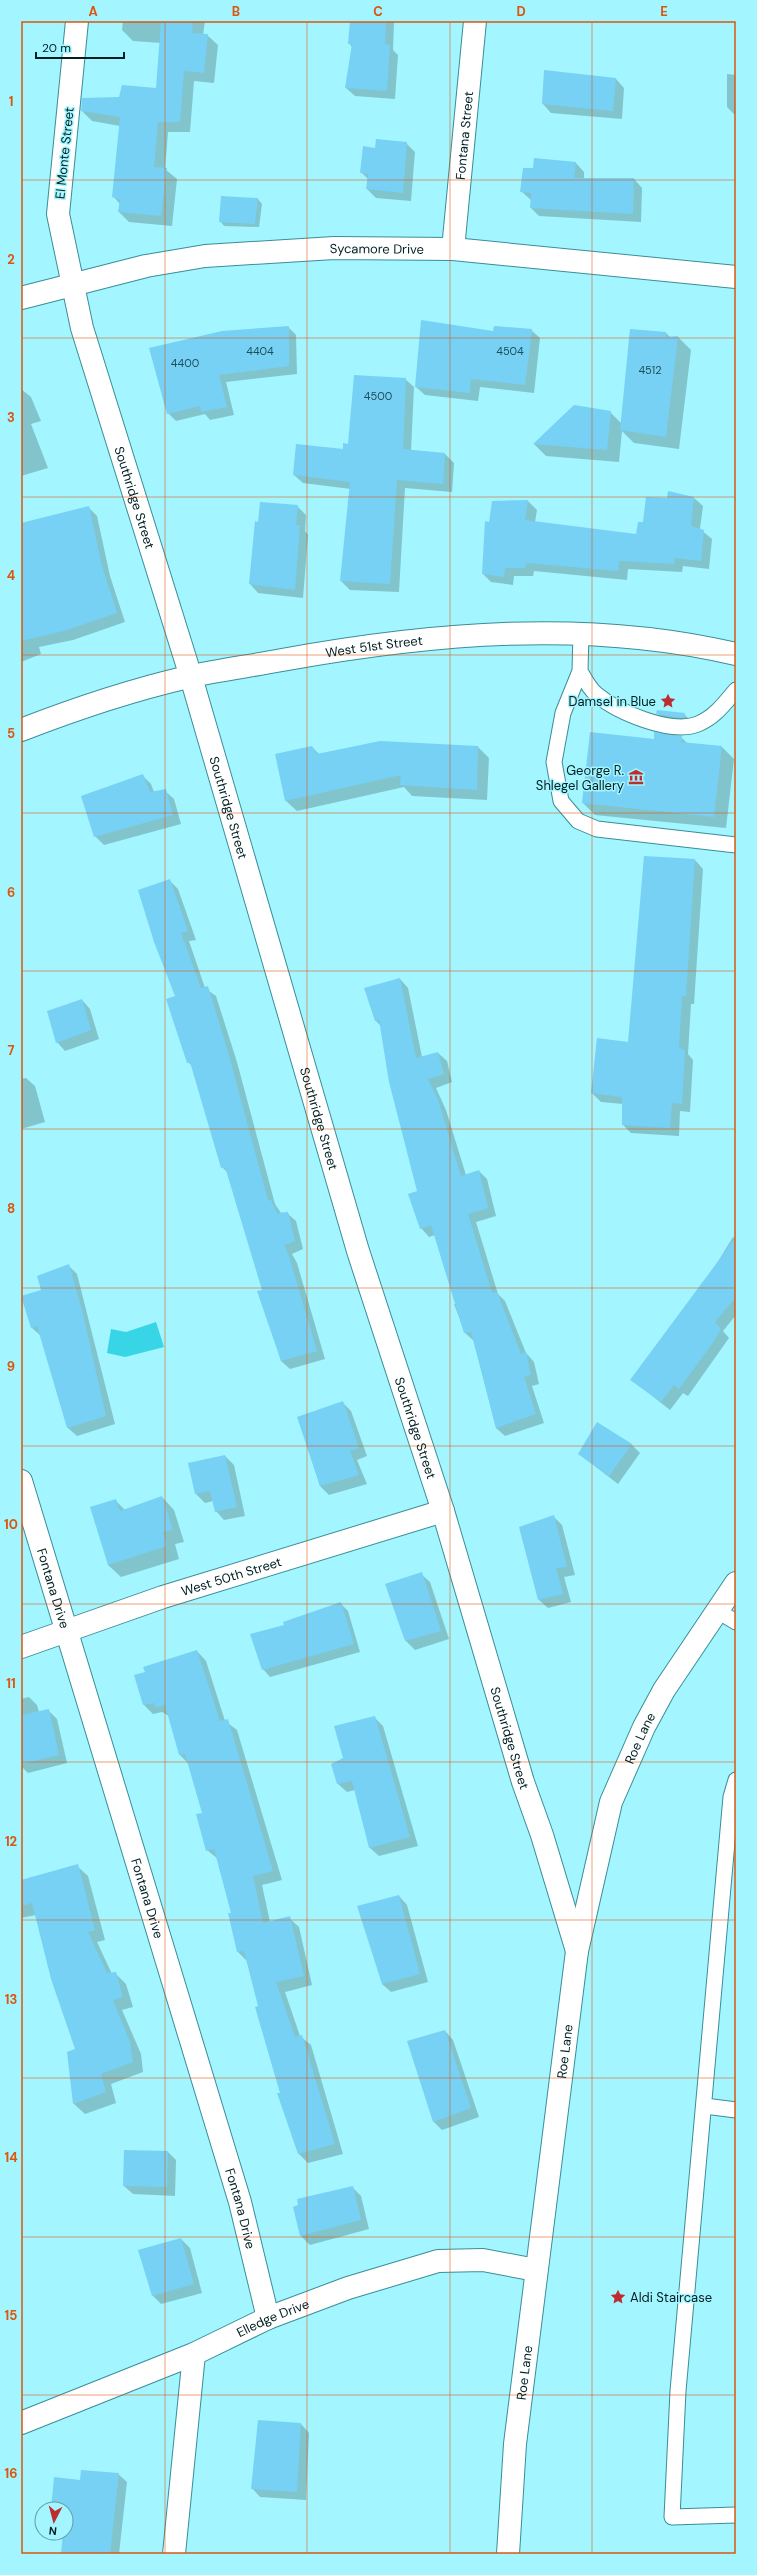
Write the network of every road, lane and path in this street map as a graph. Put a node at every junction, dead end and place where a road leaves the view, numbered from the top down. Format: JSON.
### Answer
{"nodes":[{"id":1,"x":77,"y":21,"type":"edge"},
{"id":2,"x":475,"y":21,"type":"edge"},
{"id":3,"x":453,"y":249,"type":"junction"},
{"id":4,"x":736,"y":277,"type":"edge"},
{"id":5,"x":72,"y":284,"type":"junction"},
{"id":6,"x":21,"y":298,"type":"edge"},
{"id":7,"x":581,"y":633,"type":"junction"},
{"id":8,"x":736,"y":654,"type":"edge"},
{"id":9,"x":580,"y":671,"type":"junction"},
{"id":10,"x":191,"y":677,"type":"junction"},
{"id":11,"x":736,"y":690,"type":"edge"},
{"id":12,"x":21,"y":730,"type":"edge"},
{"id":13,"x":736,"y":844,"type":"edge"},
{"id":14,"x":21,"y":1481,"type":"edge"},
{"id":15,"x":443,"y":1511,"type":"junction"},
{"id":16,"x":736,"y":1583,"type":"edge"},
{"id":17,"x":716,"y":1610,"type":"junction"},
{"id":18,"x":736,"y":1622,"type":"edge"},
{"id":19,"x":68,"y":1631,"type":"junction"},
{"id":20,"x":21,"y":1647,"type":"edge"},
{"id":21,"x":736,"y":1780,"type":"edge"},
{"id":22,"x":733,"y":1797,"type":"edge"},
{"id":23,"x":577,"y":1950,"type":"junction"},
{"id":24,"x":705,"y":2106,"type":"junction"},
{"id":25,"x":736,"y":2110,"type":"edge"},
{"id":26,"x":536,"y":2270,"type":"junction"},
{"id":27,"x":268,"y":2318,"type":"junction"},
{"id":28,"x":194,"y":2354,"type":"junction"},
{"id":29,"x":21,"y":2423,"type":"edge"},
{"id":30,"x":736,"y":2515,"type":"edge"},
{"id":31,"x":174,"y":2554,"type":"edge"},
{"id":32,"x":508,"y":2554,"type":"edge"}],
"edges":[{"from":1,"to":5,"type":"street","name":"El Monte Street"},
{"from":2,"to":3,"type":"street","name":"Fontana Street"},
{"from":3,"to":4,"type":"street","name":"Sycamore Drive"},
{"from":3,"to":5,"type":"street","name":"Sycamore Drive"},
{"from":5,"to":6,"type":"street","name":"Sycamore Drive"},
{"from":5,"to":10,"type":"street","name":"Southridge Street"},
{"from":7,"to":8,"type":"street","name":"West 51st Street"},
{"from":7,"to":9,"type":"lane"},
{"from":7,"to":10,"type":"street","name":"West 51st Street"},
{"from":9,"to":11,"type":"lane"},
{"from":9,"to":13,"type":"lane"},
{"from":10,"to":12,"type":"street","name":"West 51st Street"},
{"from":10,"to":15,"type":"street","name":"Southridge Street"},
{"from":14,"to":19,"type":"street","name":"Fontana Drive"},
{"from":15,"to":19,"type":"street","name":"West 50th Street"},
{"from":15,"to":23,"type":"street","name":"Southridge Street"},
{"from":16,"to":17,"type":"street","name":"Roe Lane"},
{"from":17,"to":18,"type":"lane"},
{"from":17,"to":23,"type":"street","name":"Roe Lane"},
{"from":19,"to":20,"type":"street","name":"West 50th Street"},
{"from":19,"to":27,"type":"street","name":"Fontana Drive"},
{"from":21,"to":22,"type":"lane"},
{"from":22,"to":24,"type":"lane"},
{"from":23,"to":26,"type":"street","name":"Roe Lane"},
{"from":24,"to":25,"type":"lane"},
{"from":24,"to":30,"type":"lane"},
{"from":26,"to":27,"type":"street","name":"Elledge Drive"},
{"from":26,"to":32,"type":"street","name":"Roe Lane"},
{"from":27,"to":28,"type":"street","name":"Elledge Drive"},
{"from":28,"to":29,"type":"street","name":"Elledge Drive"},
{"from":28,"to":31,"type":"street"}]}
